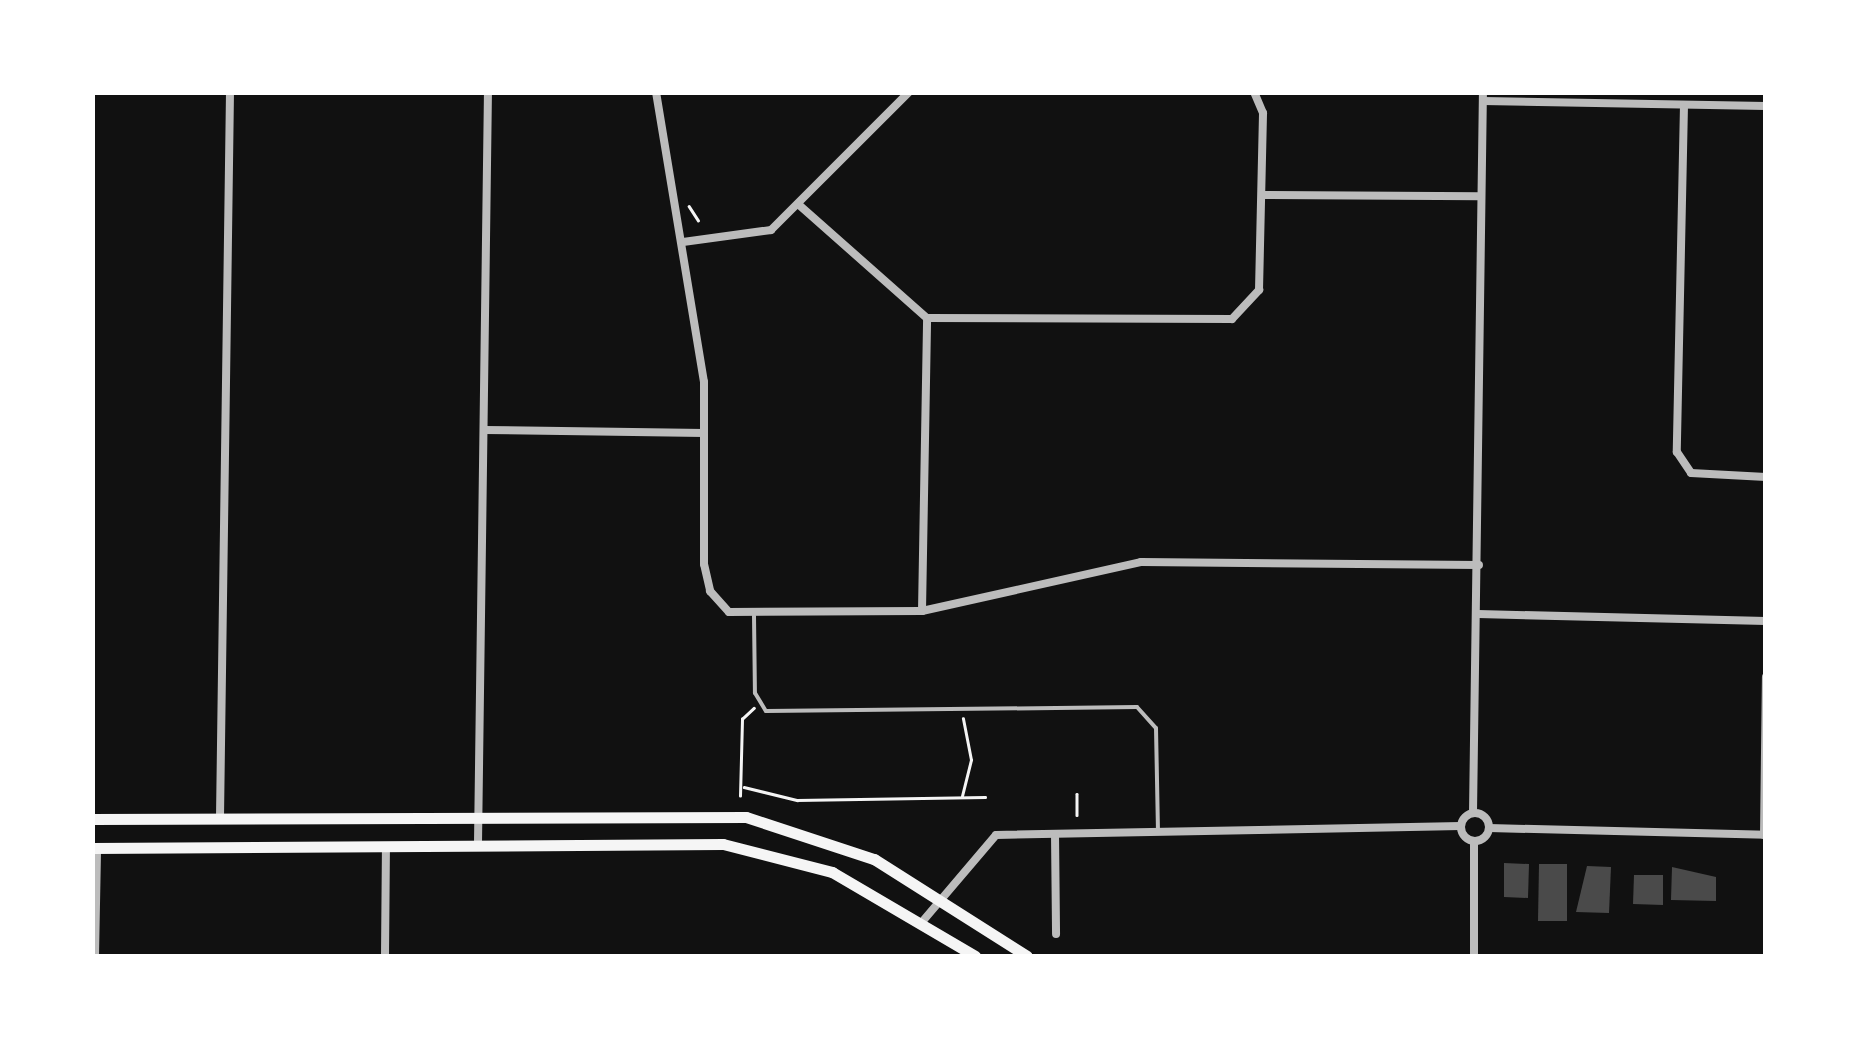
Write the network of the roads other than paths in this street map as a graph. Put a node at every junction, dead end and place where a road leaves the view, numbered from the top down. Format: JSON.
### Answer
{"nodes":[{"id":1,"x":230,"y":92,"type":"edge"},
{"id":2,"x":488,"y":92,"type":"edge"},
{"id":3,"x":656,"y":92,"type":"edge"},
{"id":4,"x":910,"y":92,"type":"edge"},
{"id":5,"x":1254,"y":92,"type":"edge"},
{"id":6,"x":1483,"y":97,"type":"edge"},
{"id":7,"x":1684,"y":105,"type":"junction"},
{"id":8,"x":1766,"y":106,"type":"edge"},
{"id":9,"x":1264,"y":194,"type":"junction"},
{"id":10,"x":1480,"y":196,"type":"junction"},
{"id":11,"x":798,"y":204,"type":"junction"},
{"id":12,"x":683,"y":242,"type":"junction"},
{"id":13,"x":927,"y":318,"type":"junction"},
{"id":14,"x":484,"y":430,"type":"junction"},
{"id":15,"x":704,"y":433,"type":"junction"},
{"id":16,"x":1766,"y":477,"type":"edge"},
{"id":17,"x":1479,"y":565,"type":"junction"},
{"id":18,"x":922,"y":611,"type":"junction"},
{"id":19,"x":1478,"y":614,"type":"junction"},
{"id":20,"x":754,"y":616,"type":"junction"},
{"id":21,"x":1766,"y":621,"type":"edge"},
{"id":22,"x":1766,"y":677,"type":"edge"},
{"id":23,"x":1473,"y":813,"type":"junction"},
{"id":24,"x":478,"y":814,"type":"junction"},
{"id":25,"x":220,"y":817,"type":"junction"},
{"id":26,"x":92,"y":818,"type":"edge"},
{"id":27,"x":1462,"y":826,"type":"junction"},
{"id":28,"x":1489,"y":828,"type":"junction"},
{"id":29,"x":1158,"y":832,"type":"junction"},
{"id":30,"x":1055,"y":834,"type":"junction"},
{"id":31,"x":1765,"y":835,"type":"edge"},
{"id":32,"x":1474,"y":841,"type":"junction"},
{"id":33,"x":478,"y":843,"type":"junction"},
{"id":34,"x":386,"y":846,"type":"junction"},
{"id":35,"x":95,"y":848,"type":"edge"},
{"id":36,"x":938,"y":897,"type":"junction"},
{"id":37,"x":922,"y":922,"type":"junction"},
{"id":38,"x":1056,"y":934,"type":"dead end"},
{"id":39,"x":95,"y":956,"type":"edge"},
{"id":40,"x":384,"y":956,"type":"edge"},
{"id":41,"x":975,"y":956,"type":"edge"},
{"id":42,"x":1027,"y":956,"type":"edge"},
{"id":43,"x":1474,"y":956,"type":"edge"}],
"edges":[{"from":1,"to":25,"type":"street"},
{"from":2,"to":14,"type":"street"},
{"from":3,"to":12,"type":"street"},
{"from":4,"to":11,"type":"street"},
{"from":5,"to":9,"type":"street"},
{"from":6,"to":7,"type":"street"},
{"from":6,"to":10,"type":"street"},
{"from":7,"to":8,"type":"street"},
{"from":7,"to":16,"type":"street"},
{"from":9,"to":10,"type":"street"},
{"from":9,"to":13,"type":"street"},
{"from":10,"to":17,"type":"street"},
{"from":11,"to":12,"type":"street"},
{"from":11,"to":13,"type":"street"},
{"from":12,"to":15,"type":"street"},
{"from":13,"to":18,"type":"street"},
{"from":14,"to":15,"type":"street"},
{"from":14,"to":24,"type":"street"},
{"from":15,"to":20,"type":"street"},
{"from":17,"to":18,"type":"street"},
{"from":17,"to":19,"type":"street"},
{"from":18,"to":20,"type":"street"},
{"from":19,"to":21,"type":"street"},
{"from":19,"to":23,"type":"street"},
{"from":20,"to":29,"type":"lane"},
{"from":22,"to":31,"type":"street"},
{"from":23,"to":27,"type":"street"},
{"from":23,"to":28,"type":"street"},
{"from":24,"to":25,"type":"highway"},
{"from":24,"to":33,"type":"street"},
{"from":24,"to":36,"type":"highway"},
{"from":25,"to":26,"type":"highway"},
{"from":27,"to":29,"type":"street"},
{"from":27,"to":32,"type":"street"},
{"from":28,"to":31,"type":"street"},
{"from":28,"to":32,"type":"street"},
{"from":29,"to":30,"type":"street"},
{"from":30,"to":36,"type":"street"},
{"from":30,"to":38,"type":"street"},
{"from":32,"to":43,"type":"street"},
{"from":33,"to":34,"type":"highway"},
{"from":33,"to":37,"type":"highway"},
{"from":34,"to":35,"type":"highway"},
{"from":34,"to":40,"type":"street"},
{"from":35,"to":39,"type":"street"},
{"from":36,"to":37,"type":"street"},
{"from":36,"to":42,"type":"highway"},
{"from":37,"to":41,"type":"highway"}]}
